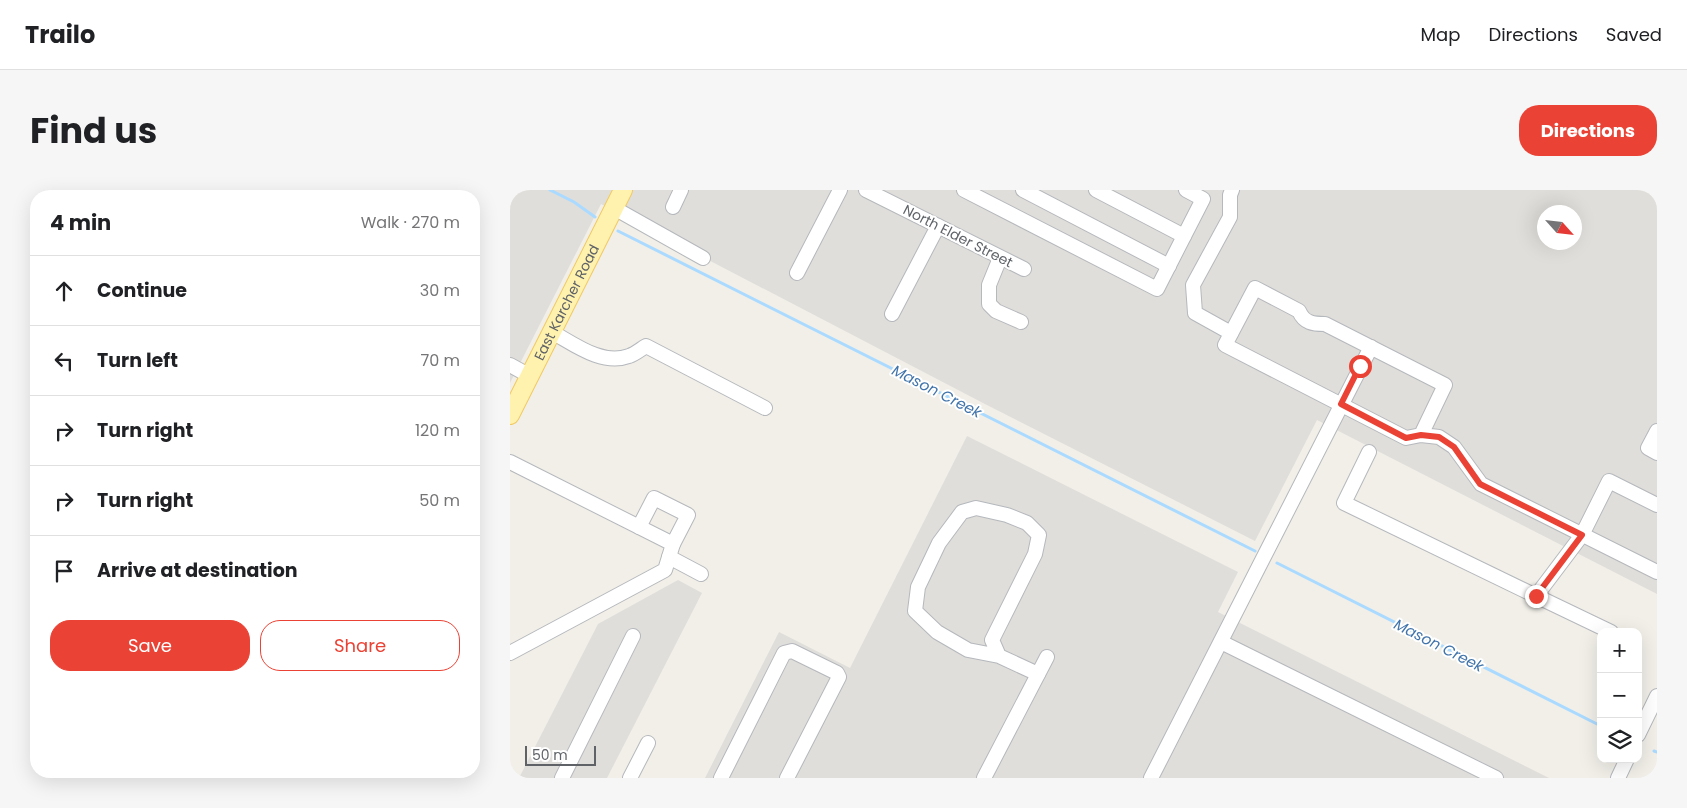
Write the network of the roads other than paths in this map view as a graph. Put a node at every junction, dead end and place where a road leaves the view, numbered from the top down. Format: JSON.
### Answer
{"nodes":[{"id":1,"x":624,"y":190,"type":"edge"},
{"id":2,"x":681,"y":190,"type":"edge"},
{"id":3,"x":840,"y":190,"type":"edge"},
{"id":4,"x":866,"y":190,"type":"edge"},
{"id":5,"x":964,"y":190,"type":"edge"},
{"id":6,"x":1023,"y":190,"type":"edge"},
{"id":7,"x":1096,"y":190,"type":"edge"},
{"id":8,"x":1186,"y":190,"type":"edge"},
{"id":9,"x":1232,"y":190,"type":"edge"},
{"id":10,"x":673,"y":207,"type":"dead end"},
{"id":11,"x":614,"y":208,"type":"junction"},
{"id":12,"x":938,"y":226,"type":"junction"},
{"id":13,"x":1184,"y":236,"type":"junction"},
{"id":14,"x":703,"y":258,"type":"dead end"},
{"id":15,"x":1000,"y":258,"type":"junction"},
{"id":16,"x":1169,"y":266,"type":"junction"},
{"id":17,"x":1024,"y":270,"type":"dead end"},
{"id":18,"x":797,"y":273,"type":"dead end"},
{"id":19,"x":892,"y":314,"type":"dead end"},
{"id":20,"x":1020,"y":322,"type":"dead end"},
{"id":21,"x":552,"y":332,"type":"junction"},
{"id":22,"x":1231,"y":333,"type":"junction"},
{"id":23,"x":1371,"y":347,"type":"junction"},
{"id":24,"x":510,"y":365,"type":"edge"},
{"id":25,"x":530,"y":376,"type":"junction"},
{"id":26,"x":1341,"y":404,"type":"junction"},
{"id":27,"x":766,"y":408,"type":"dead end"},
{"id":28,"x":510,"y":415,"type":"edge"},
{"id":29,"x":1423,"y":430,"type":"junction"},
{"id":30,"x":1657,"y":431,"type":"edge"},
{"id":31,"x":1369,"y":452,"type":"dead end"},
{"id":32,"x":1657,"y":452,"type":"edge"},
{"id":33,"x":510,"y":462,"type":"edge"},
{"id":34,"x":1657,"y":505,"type":"edge"},
{"id":35,"x":639,"y":527,"type":"junction"},
{"id":36,"x":1582,"y":535,"type":"junction"},
{"id":37,"x":671,"y":551,"type":"junction"},
{"id":38,"x":701,"y":574,"type":"dead end"},
{"id":39,"x":1657,"y":574,"type":"edge"},
{"id":40,"x":1536,"y":596,"type":"junction"},
{"id":41,"x":1603,"y":628,"type":"edge"},
{"id":42,"x":633,"y":636,"type":"dead end"},
{"id":43,"x":1221,"y":642,"type":"junction"},
{"id":44,"x":510,"y":653,"type":"edge"},
{"id":45,"x":999,"y":656,"type":"junction"},
{"id":46,"x":1047,"y":658,"type":"dead end"},
{"id":47,"x":1038,"y":674,"type":"junction"},
{"id":48,"x":1656,"y":702,"type":"edge"},
{"id":49,"x":1642,"y":728,"type":"edge"},
{"id":50,"x":648,"y":743,"type":"dead end"},
{"id":51,"x":1625,"y":763,"type":"edge"},
{"id":52,"x":562,"y":778,"type":"edge"},
{"id":53,"x":630,"y":778,"type":"edge"},
{"id":54,"x":721,"y":778,"type":"edge"},
{"id":55,"x":787,"y":778,"type":"edge"},
{"id":56,"x":984,"y":778,"type":"edge"},
{"id":57,"x":1151,"y":778,"type":"edge"},
{"id":58,"x":1496,"y":778,"type":"edge"},
{"id":59,"x":1618,"y":778,"type":"edge"}],
"edges":[{"from":1,"to":11,"type":"main road","name":"East Karcher Road"},
{"from":2,"to":10,"type":"street"},
{"from":3,"to":18,"type":"street"},
{"from":4,"to":12,"type":"street","name":"North Elder Street"},
{"from":5,"to":16,"type":"street"},
{"from":6,"to":16,"type":"street"},
{"from":7,"to":13,"type":"street"},
{"from":8,"to":13,"type":"street"},
{"from":9,"to":22,"type":"street"},
{"from":11,"to":14,"type":"street"},
{"from":11,"to":21,"type":"main road","name":"East Karcher Road"},
{"from":12,"to":15,"type":"street","name":"North Elder Street"},
{"from":12,"to":19,"type":"street"},
{"from":13,"to":16,"type":"street"},
{"from":15,"to":17,"type":"street","name":"North Elder Street"},
{"from":15,"to":20,"type":"street"},
{"from":21,"to":25,"type":"main road","name":"East Karcher Road"},
{"from":21,"to":27,"type":"street"},
{"from":22,"to":23,"type":"street"},
{"from":22,"to":26,"type":"street"},
{"from":23,"to":26,"type":"street"},
{"from":23,"to":29,"type":"street"},
{"from":24,"to":25,"type":"street"},
{"from":25,"to":28,"type":"main road","name":"East Karcher Road"},
{"from":26,"to":29,"type":"street"},
{"from":26,"to":43,"type":"street"},
{"from":29,"to":36,"type":"street"},
{"from":30,"to":32,"type":"street"},
{"from":31,"to":40,"type":"street"},
{"from":33,"to":35,"type":"street"},
{"from":34,"to":36,"type":"street"},
{"from":35,"to":37,"type":"street"},
{"from":35,"to":37,"type":"street"},
{"from":36,"to":39,"type":"street"},
{"from":36,"to":40,"type":"street"},
{"from":37,"to":38,"type":"street"},
{"from":37,"to":44,"type":"street"},
{"from":40,"to":41,"type":"street"},
{"from":42,"to":52,"type":"street"},
{"from":43,"to":57,"type":"street"},
{"from":43,"to":58,"type":"street"},
{"from":45,"to":45,"type":"street"},
{"from":45,"to":47,"type":"street"},
{"from":46,"to":47,"type":"street"},
{"from":47,"to":56,"type":"street"},
{"from":48,"to":49,"type":"street"},
{"from":50,"to":53,"type":"street"},
{"from":51,"to":59,"type":"street"},
{"from":54,"to":55,"type":"street"}]}
